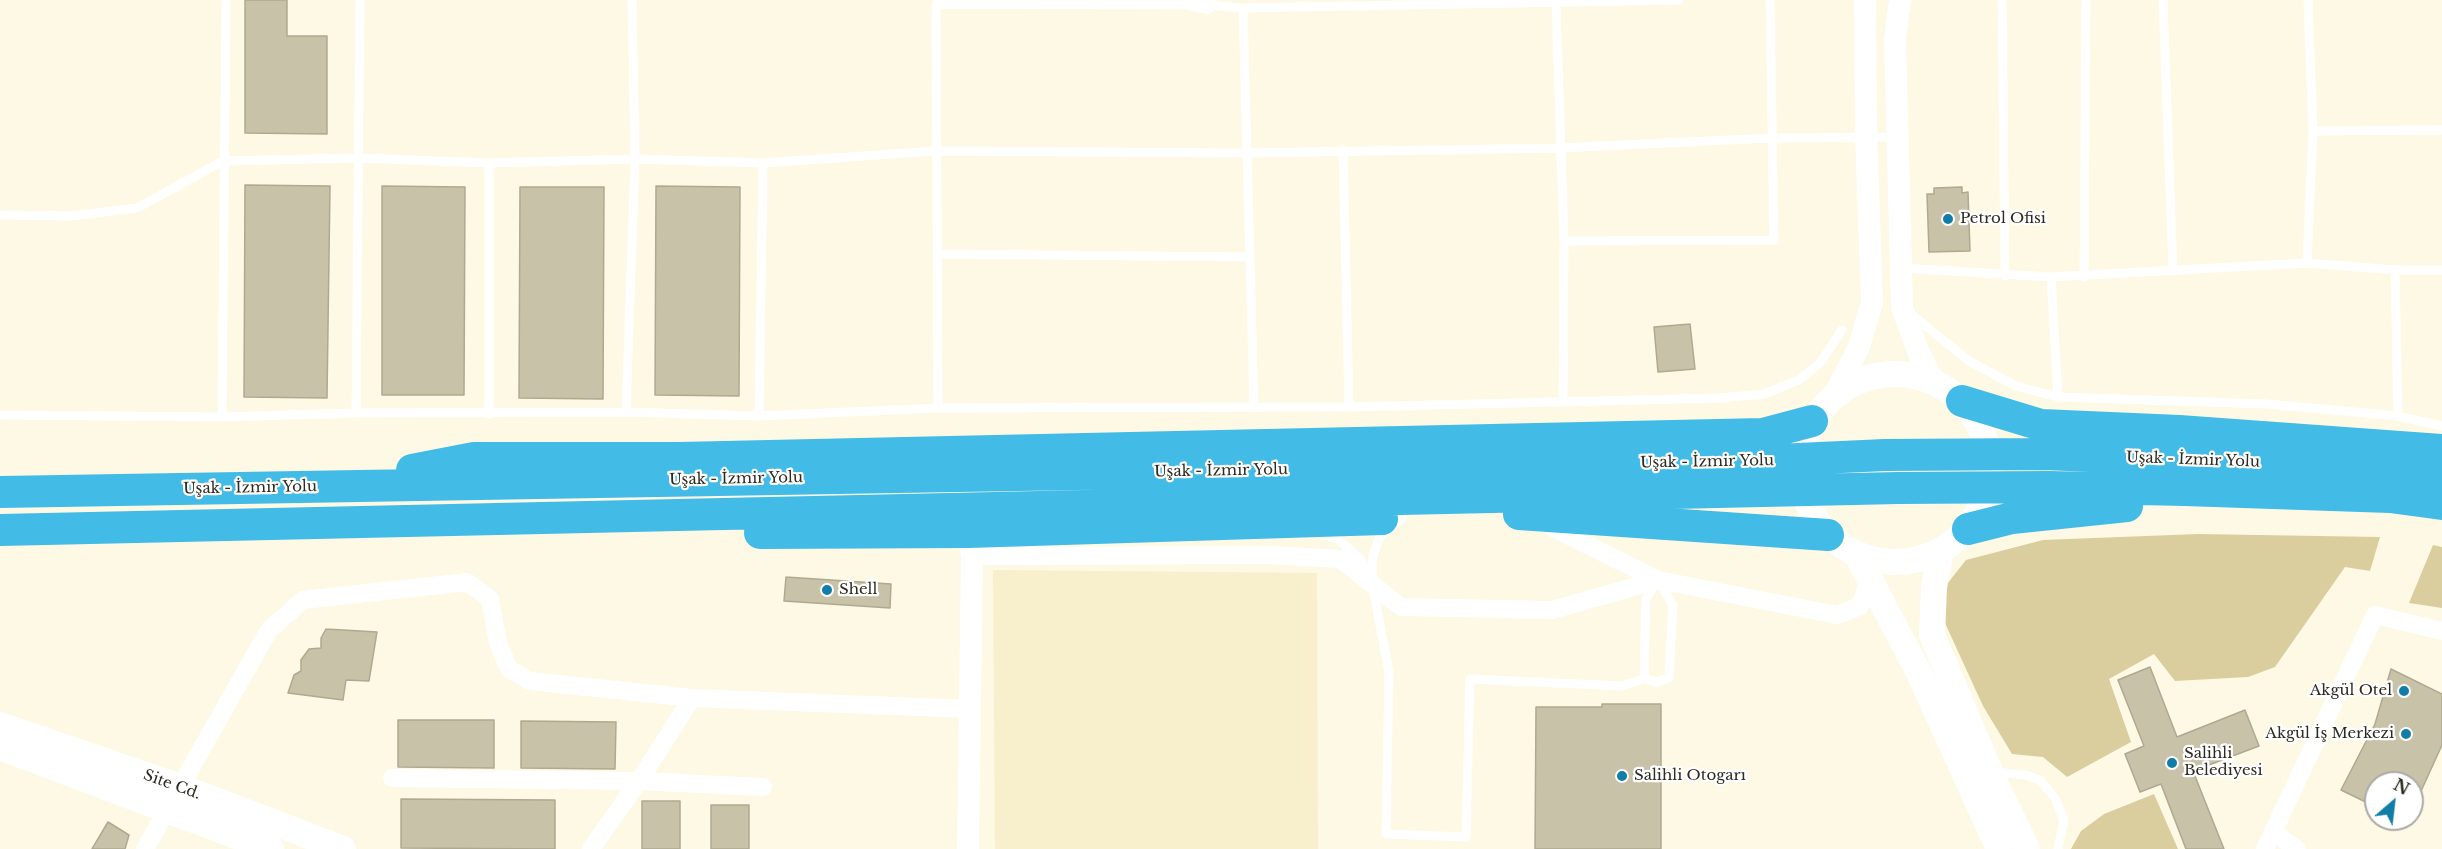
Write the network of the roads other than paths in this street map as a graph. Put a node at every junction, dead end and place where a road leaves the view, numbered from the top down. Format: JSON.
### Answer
{"nodes":[{"id":1,"x":226,"y":0,"type":"edge"},
{"id":2,"x":360,"y":0,"type":"edge"},
{"id":3,"x":632,"y":0,"type":"edge"},
{"id":4,"x":1183,"y":0,"type":"edge"},
{"id":5,"x":1679,"y":0,"type":"edge"},
{"id":6,"x":1770,"y":0,"type":"edge"},
{"id":7,"x":1865,"y":0,"type":"edge"},
{"id":8,"x":1900,"y":0,"type":"edge"},
{"id":9,"x":2002,"y":0,"type":"edge"},
{"id":10,"x":2086,"y":0,"type":"edge"},
{"id":11,"x":2163,"y":0,"type":"edge"},
{"id":12,"x":2308,"y":0,"type":"edge"},
{"id":13,"x":1556,"y":3,"type":"junction"},
{"id":14,"x":1207,"y":5,"type":"junction"},
{"id":15,"x":1243,"y":8,"type":"junction"},
{"id":16,"x":2442,"y":130,"type":"edge"},
{"id":17,"x":2313,"y":131,"type":"junction"},
{"id":18,"x":1866,"y":135,"type":"junction"},
{"id":19,"x":1896,"y":137,"type":"junction"},
{"id":20,"x":1771,"y":138,"type":"junction"},
{"id":21,"x":1560,"y":148,"type":"junction"},
{"id":22,"x":1343,"y":150,"type":"junction"},
{"id":23,"x":935,"y":151,"type":"junction"},
{"id":24,"x":1246,"y":153,"type":"junction"},
{"id":25,"x":358,"y":158,"type":"junction"},
{"id":26,"x":635,"y":159,"type":"junction"},
{"id":27,"x":223,"y":161,"type":"junction"},
{"id":28,"x":489,"y":163,"type":"junction"},
{"id":29,"x":762,"y":163,"type":"junction"},
{"id":30,"x":0,"y":215,"type":"edge"},
{"id":31,"x":1564,"y":241,"type":"junction"},
{"id":32,"x":937,"y":254,"type":"junction"},
{"id":33,"x":1248,"y":257,"type":"junction"},
{"id":34,"x":2307,"y":263,"type":"junction"},
{"id":35,"x":1902,"y":268,"type":"junction"},
{"id":36,"x":2395,"y":270,"type":"junction"},
{"id":37,"x":2442,"y":270,"type":"edge"},
{"id":38,"x":2173,"y":272,"type":"junction"},
{"id":39,"x":2005,"y":276,"type":"junction"},
{"id":40,"x":2051,"y":277,"type":"junction"},
{"id":41,"x":2084,"y":277,"type":"junction"},
{"id":42,"x":1902,"y":307,"type":"junction"},
{"id":43,"x":1842,"y":330,"type":"dead end"},
{"id":44,"x":1934,"y":381,"type":"junction"},
{"id":45,"x":1834,"y":395,"type":"junction"},
{"id":46,"x":2058,"y":397,"type":"junction"},
{"id":47,"x":1563,"y":401,"type":"junction"},
{"id":48,"x":1962,"y":401,"type":"junction"},
{"id":49,"x":1254,"y":406,"type":"junction"},
{"id":50,"x":1349,"y":407,"type":"junction"},
{"id":51,"x":938,"y":408,"type":"junction"},
{"id":52,"x":626,"y":412,"type":"junction"},
{"id":53,"x":356,"y":413,"type":"junction"},
{"id":54,"x":489,"y":414,"type":"junction"},
{"id":55,"x":0,"y":416,"type":"edge"},
{"id":56,"x":759,"y":416,"type":"junction"},
{"id":57,"x":2398,"y":416,"type":"junction"},
{"id":58,"x":222,"y":417,"type":"junction"},
{"id":59,"x":1812,"y":421,"type":"junction"},
{"id":60,"x":2442,"y":426,"type":"edge"},
{"id":61,"x":2442,"y":450,"type":"edge"},
{"id":62,"x":2442,"y":476,"type":"edge"},
{"id":63,"x":325,"y":487,"type":"junction"},
{"id":64,"x":0,"y":492,"type":"edge"},
{"id":65,"x":2442,"y":504,"type":"edge"},
{"id":66,"x":1523,"y":513,"type":"junction"},
{"id":67,"x":1403,"y":518,"type":"junction"},
{"id":68,"x":322,"y":523,"type":"junction"},
{"id":69,"x":1292,"y":523,"type":"junction"},
{"id":70,"x":2442,"y":524,"type":"edge"},
{"id":71,"x":1968,"y":529,"type":"junction"},
{"id":72,"x":0,"y":530,"type":"edge"},
{"id":73,"x":1828,"y":535,"type":"junction"},
{"id":74,"x":970,"y":544,"type":"junction"},
{"id":75,"x":1941,"y":551,"type":"junction"},
{"id":76,"x":1857,"y":555,"type":"junction"},
{"id":77,"x":1658,"y":580,"type":"junction"},
{"id":78,"x":1869,"y":581,"type":"junction"},
{"id":79,"x":1373,"y":588,"type":"junction"},
{"id":80,"x":2442,"y":631,"type":"edge"},
{"id":81,"x":1644,"y":678,"type":"junction"},
{"id":82,"x":692,"y":698,"type":"junction"},
{"id":83,"x":970,"y":709,"type":"junction"},
{"id":84,"x":0,"y":725,"type":"edge"},
{"id":85,"x":0,"y":747,"type":"edge"},
{"id":86,"x":1990,"y":772,"type":"junction"},
{"id":87,"x":392,"y":778,"type":"dead end"},
{"id":88,"x":639,"y":781,"type":"junction"},
{"id":89,"x":763,"y":787,"type":"dead end"},
{"id":90,"x":174,"y":798,"type":"junction"},
{"id":91,"x":2273,"y":832,"type":"junction"},
{"id":92,"x":145,"y":849,"type":"edge"},
{"id":93,"x":271,"y":849,"type":"edge"},
{"id":94,"x":343,"y":849,"type":"edge"},
{"id":95,"x":591,"y":849,"type":"edge"},
{"id":96,"x":968,"y":849,"type":"edge"},
{"id":97,"x":1999,"y":849,"type":"edge"},
{"id":98,"x":2027,"y":849,"type":"edge"},
{"id":99,"x":2058,"y":849,"type":"edge"},
{"id":100,"x":2265,"y":849,"type":"edge"},
{"id":101,"x":2296,"y":849,"type":"edge"}],
"edges":[{"from":1,"to":27,"type":"lane"},
{"from":2,"to":25,"type":"lane"},
{"from":3,"to":26,"type":"lane"},
{"from":4,"to":14,"type":"street"},
{"from":5,"to":13,"type":"lane"},
{"from":6,"to":20,"type":"lane"},
{"from":7,"to":18,"type":"street"},
{"from":8,"to":19,"type":"street"},
{"from":9,"to":39,"type":"lane"},
{"from":10,"to":41,"type":"lane"},
{"from":11,"to":38,"type":"lane"},
{"from":12,"to":17,"type":"lane"},
{"from":13,"to":15,"type":"lane"},
{"from":13,"to":21,"type":"lane"},
{"from":14,"to":15,"type":"lane"},
{"from":14,"to":23,"type":"lane"},
{"from":15,"to":24,"type":"lane"},
{"from":16,"to":17,"type":"lane"},
{"from":17,"to":34,"type":"lane"},
{"from":18,"to":19,"type":"lane"},
{"from":18,"to":20,"type":"lane"},
{"from":18,"to":45,"type":"street"},
{"from":19,"to":35,"type":"street"},
{"from":20,"to":21,"type":"lane"},
{"from":20,"to":31,"type":"lane"},
{"from":21,"to":22,"type":"lane"},
{"from":21,"to":31,"type":"lane"},
{"from":22,"to":24,"type":"lane"},
{"from":22,"to":50,"type":"lane"},
{"from":23,"to":24,"type":"lane"},
{"from":23,"to":29,"type":"lane"},
{"from":23,"to":32,"type":"lane"},
{"from":24,"to":33,"type":"lane"},
{"from":25,"to":27,"type":"lane"},
{"from":25,"to":28,"type":"lane"},
{"from":25,"to":53,"type":"lane"},
{"from":26,"to":28,"type":"lane"},
{"from":26,"to":29,"type":"lane"},
{"from":26,"to":52,"type":"lane"},
{"from":27,"to":30,"type":"lane"},
{"from":27,"to":58,"type":"lane"},
{"from":28,"to":54,"type":"lane"},
{"from":29,"to":56,"type":"lane"},
{"from":31,"to":47,"type":"lane"},
{"from":32,"to":33,"type":"lane"},
{"from":32,"to":51,"type":"lane"},
{"from":33,"to":49,"type":"lane"},
{"from":34,"to":36,"type":"lane"},
{"from":34,"to":38,"type":"lane"},
{"from":35,"to":39,"type":"lane"},
{"from":35,"to":42,"type":"street"},
{"from":36,"to":37,"type":"lane"},
{"from":36,"to":57,"type":"lane"},
{"from":38,"to":41,"type":"lane"},
{"from":39,"to":40,"type":"lane"},
{"from":40,"to":41,"type":"lane"},
{"from":40,"to":46,"type":"lane"},
{"from":42,"to":44,"type":"street"},
{"from":42,"to":46,"type":"lane"},
{"from":43,"to":47,"type":"lane"},
{"from":44,"to":45,"type":"main road"},
{"from":44,"to":48,"type":"main road"},
{"from":45,"to":59,"type":"main road"},
{"from":46,"to":57,"type":"lane"},
{"from":47,"to":50,"type":"lane"},
{"from":48,"to":61,"type":"highway"},
{"from":48,"to":71,"type":"main road"},
{"from":49,"to":50,"type":"lane"},
{"from":49,"to":51,"type":"lane"},
{"from":51,"to":56,"type":"lane"},
{"from":52,"to":54,"type":"lane"},
{"from":52,"to":56,"type":"lane"},
{"from":53,"to":54,"type":"lane"},
{"from":53,"to":58,"type":"lane"},
{"from":55,"to":58,"type":"lane"},
{"from":57,"to":60,"type":"lane"},
{"from":59,"to":63,"type":"highway"},
{"from":59,"to":73,"type":"main road"},
{"from":62,"to":63,"type":"highway","name":"Uşak - İzmir Yolu"},
{"from":63,"to":64,"type":"highway","name":"Uşak - İzmir Yolu"},
{"from":65,"to":68,"type":"highway","name":"Uşak - İzmir Yolu"},
{"from":66,"to":67,"type":"highway"},
{"from":66,"to":73,"type":"highway"},
{"from":66,"to":77,"type":"street"},
{"from":67,"to":69,"type":"highway"},
{"from":67,"to":79,"type":"lane"},
{"from":68,"to":72,"type":"highway","name":"Uşak - İzmir Yolu"},
{"from":68,"to":74,"type":"highway"},
{"from":69,"to":74,"type":"highway"},
{"from":69,"to":79,"type":"lane"},
{"from":70,"to":71,"type":"highway"},
{"from":71,"to":75,"type":"main road"},
{"from":73,"to":76,"type":"main road"},
{"from":74,"to":79,"type":"street"},
{"from":74,"to":83,"type":"street"},
{"from":75,"to":76,"type":"main road"},
{"from":75,"to":86,"type":"main road"},
{"from":76,"to":78,"type":"main road"},
{"from":77,"to":78,"type":"street"},
{"from":77,"to":79,"type":"street"},
{"from":77,"to":81,"type":"lane"},
{"from":77,"to":81,"type":"lane"},
{"from":78,"to":97,"type":"main road"},
{"from":79,"to":81,"type":"lane"},
{"from":80,"to":91,"type":"street"},
{"from":82,"to":83,"type":"street"},
{"from":82,"to":88,"type":"street"},
{"from":82,"to":90,"type":"street"},
{"from":83,"to":96,"type":"street"},
{"from":84,"to":90,"type":"main road","name":"Site Cd."},
{"from":85,"to":90,"type":"main road","name":"Site Cd."},
{"from":86,"to":98,"type":"main road"},
{"from":86,"to":99,"type":"lane"},
{"from":87,"to":88,"type":"street"},
{"from":88,"to":89,"type":"street"},
{"from":88,"to":95,"type":"street"},
{"from":90,"to":92,"type":"street"},
{"from":90,"to":93,"type":"main road","name":"Site Cd."},
{"from":90,"to":94,"type":"main road","name":"Site Cd."},
{"from":91,"to":100,"type":"street"},
{"from":91,"to":101,"type":"street"}]}
